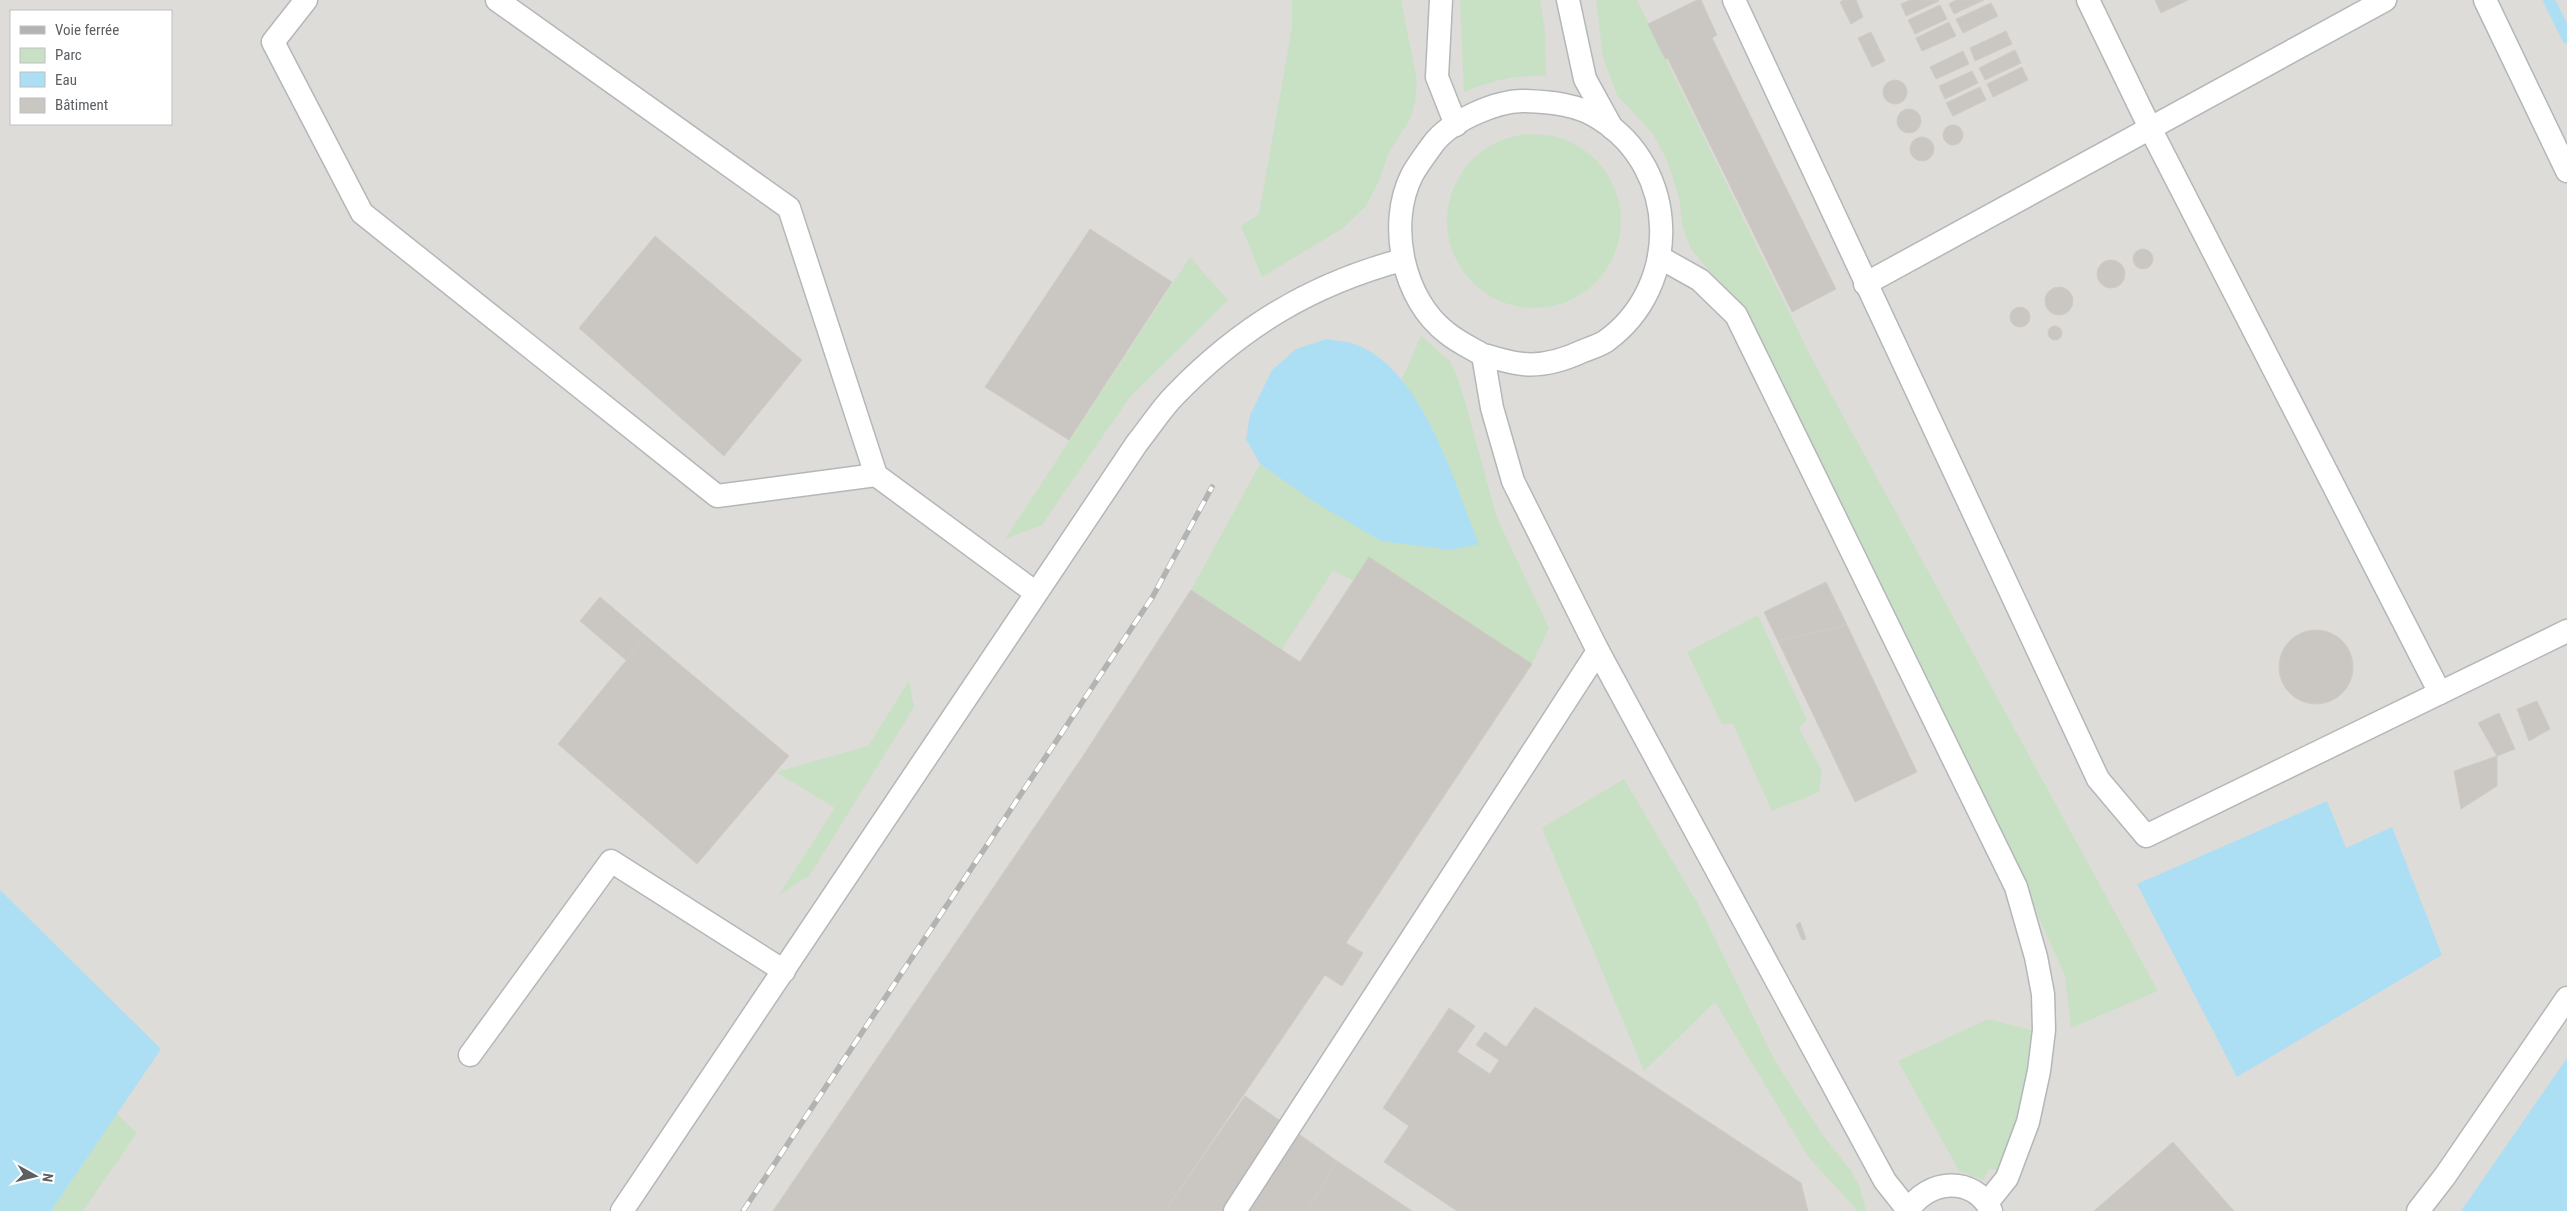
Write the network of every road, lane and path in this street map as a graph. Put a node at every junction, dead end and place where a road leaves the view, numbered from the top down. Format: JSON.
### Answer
{"nodes":[{"id":1,"x":306,"y":0,"type":"edge"},
{"id":2,"x":497,"y":0,"type":"edge"},
{"id":3,"x":1441,"y":0,"type":"edge"},
{"id":4,"x":1568,"y":0,"type":"edge"},
{"id":5,"x":1734,"y":0,"type":"edge"},
{"id":6,"x":2088,"y":0,"type":"edge"},
{"id":7,"x":2385,"y":0,"type":"edge"},
{"id":8,"x":2485,"y":0,"type":"edge"},
{"id":9,"x":1456,"y":125,"type":"junction"},
{"id":10,"x":2150,"y":128,"type":"junction"},
{"id":11,"x":1614,"y":131,"type":"junction"},
{"id":12,"x":2567,"y":171,"type":"edge"},
{"id":13,"x":1659,"y":258,"type":"junction"},
{"id":14,"x":1402,"y":260,"type":"junction"},
{"id":15,"x":1865,"y":284,"type":"junction"},
{"id":16,"x":1483,"y":355,"type":"junction"},
{"id":17,"x":876,"y":475,"type":"junction"},
{"id":18,"x":1036,"y":593,"type":"junction"},
{"id":19,"x":2567,"y":631,"type":"edge"},
{"id":20,"x":1598,"y":651,"type":"junction"},
{"id":21,"x":2440,"y":693,"type":"junction"},
{"id":22,"x":784,"y":971,"type":"junction"},
{"id":23,"x":2567,"y":998,"type":"edge"},
{"id":24,"x":470,"y":1056,"type":"dead end"},
{"id":25,"x":1989,"y":1207,"type":"edge"},
{"id":26,"x":1908,"y":1210,"type":"edge"},
{"id":27,"x":622,"y":1211,"type":"edge"},
{"id":28,"x":1234,"y":1211,"type":"edge"},
{"id":29,"x":2418,"y":1211,"type":"edge"}],
"edges":[{"from":1,"to":17,"type":"lane"},
{"from":2,"to":17,"type":"lane"},
{"from":3,"to":9,"type":"lane"},
{"from":4,"to":11,"type":"lane"},
{"from":5,"to":15,"type":"lane"},
{"from":6,"to":10,"type":"lane"},
{"from":7,"to":10,"type":"lane"},
{"from":8,"to":12,"type":"lane"},
{"from":9,"to":11,"type":"lane"},
{"from":9,"to":14,"type":"lane"},
{"from":10,"to":15,"type":"lane"},
{"from":10,"to":21,"type":"lane"},
{"from":11,"to":13,"type":"lane"},
{"from":13,"to":16,"type":"lane"},
{"from":13,"to":25,"type":"lane"},
{"from":14,"to":16,"type":"lane"},
{"from":14,"to":18,"type":"lane"},
{"from":15,"to":21,"type":"lane"},
{"from":16,"to":20,"type":"lane"},
{"from":17,"to":18,"type":"lane"},
{"from":18,"to":22,"type":"lane"},
{"from":19,"to":21,"type":"lane"},
{"from":20,"to":26,"type":"lane"},
{"from":20,"to":28,"type":"lane"},
{"from":22,"to":24,"type":"lane"},
{"from":22,"to":27,"type":"lane"},
{"from":23,"to":29,"type":"lane"},
{"from":25,"to":26,"type":"lane"}]}
